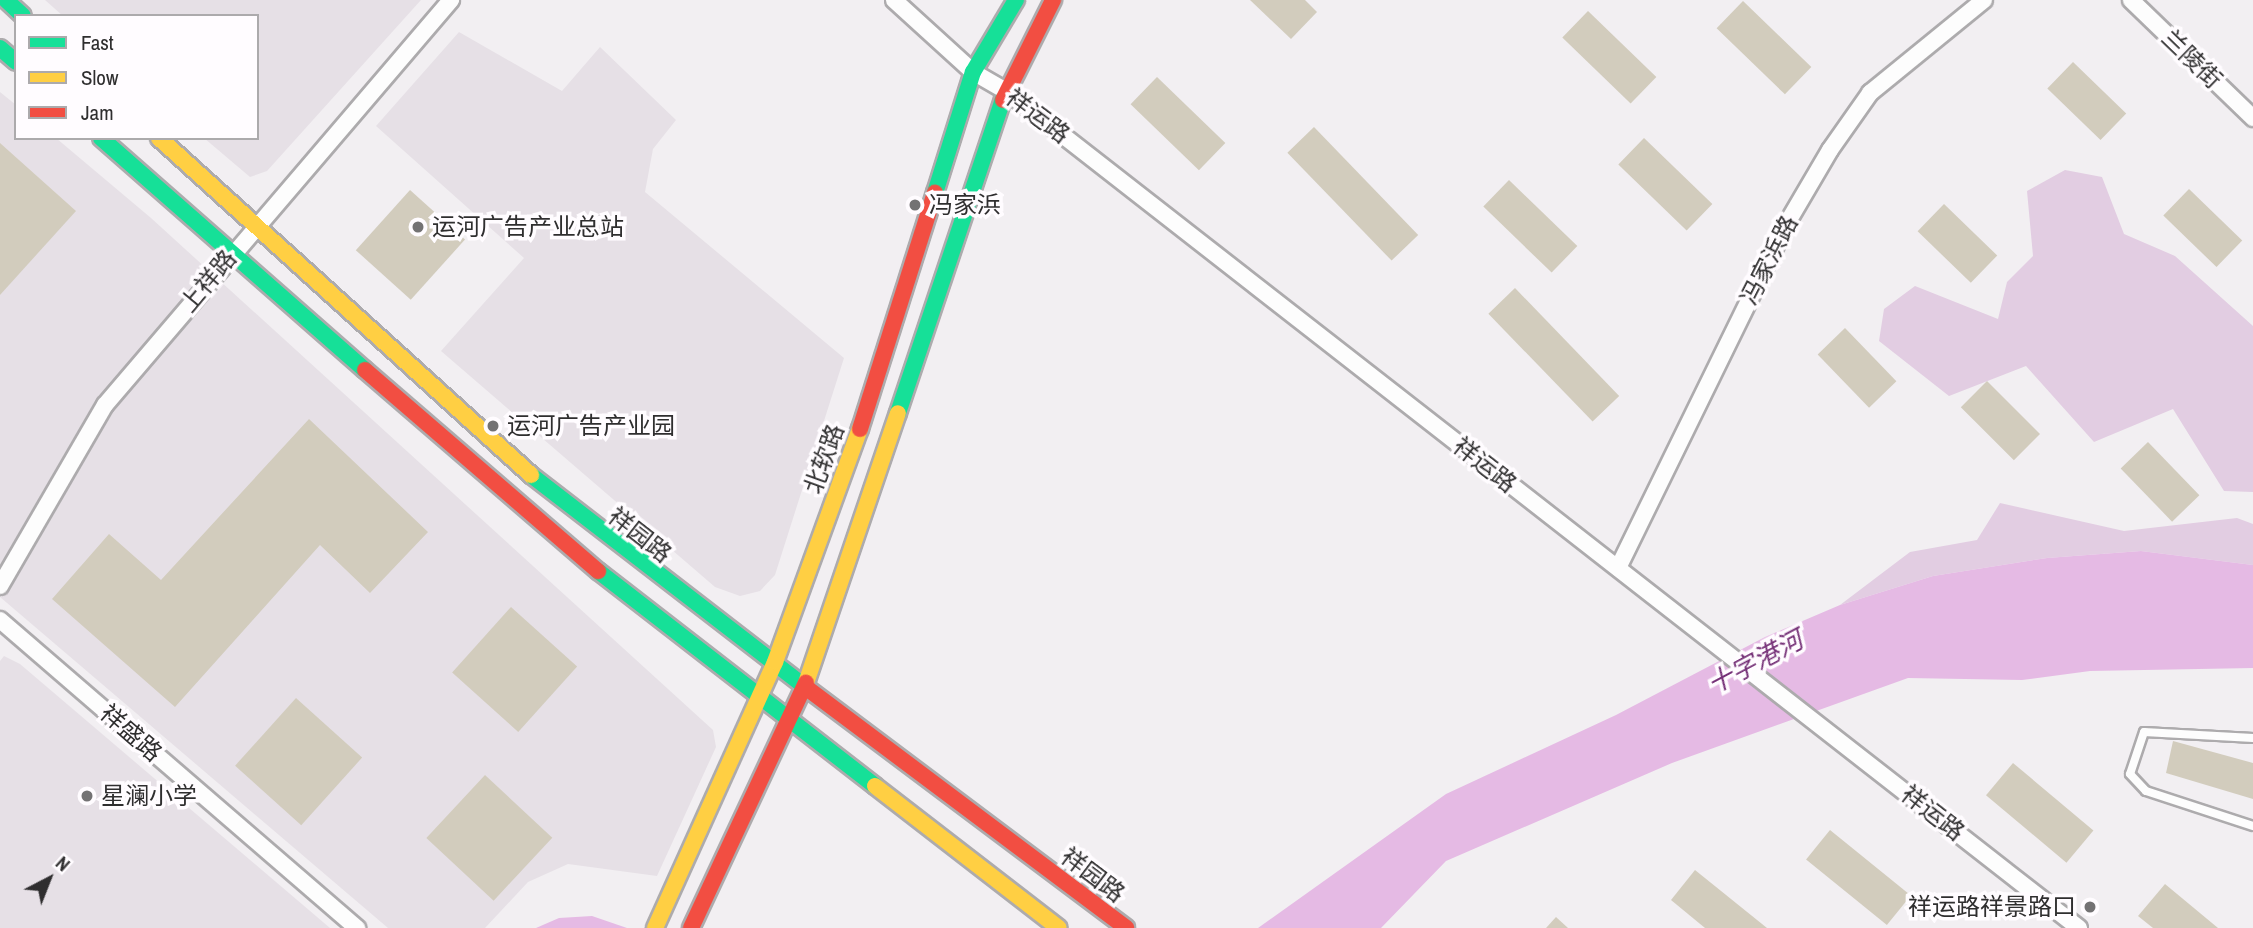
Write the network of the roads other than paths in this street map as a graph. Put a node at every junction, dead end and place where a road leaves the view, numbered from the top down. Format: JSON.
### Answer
{"nodes":[{"id":1,"x":6,"y":0,"type":"edge"},
{"id":2,"x":451,"y":0,"type":"edge"},
{"id":3,"x":894,"y":0,"type":"edge"},
{"id":4,"x":1016,"y":0,"type":"edge"},
{"id":5,"x":1053,"y":0,"type":"edge"},
{"id":6,"x":1984,"y":0,"type":"edge"},
{"id":7,"x":2131,"y":0,"type":"edge"},
{"id":8,"x":21,"y":14,"type":"edge"},
{"id":9,"x":0,"y":48,"type":"edge"},
{"id":10,"x":14,"y":60,"type":"edge"},
{"id":11,"x":973,"y":72,"type":"junction"},
{"id":12,"x":1006,"y":91,"type":"junction"},
{"id":13,"x":2253,"y":118,"type":"edge"},
{"id":14,"x":103,"y":140,"type":"edge"},
{"id":15,"x":161,"y":140,"type":"edge"},
{"id":16,"x":255,"y":225,"type":"junction"},
{"id":17,"x":230,"y":255,"type":"junction"},
{"id":18,"x":1618,"y":568,"type":"junction"},
{"id":19,"x":0,"y":586,"type":"edge"},
{"id":20,"x":0,"y":620,"type":"edge"},
{"id":21,"x":775,"y":662,"type":"junction"},
{"id":22,"x":806,"y":684,"type":"junction"},
{"id":23,"x":760,"y":696,"type":"junction"},
{"id":24,"x":789,"y":719,"type":"junction"},
{"id":25,"x":2253,"y":738,"type":"edge"},
{"id":26,"x":2253,"y":825,"type":"edge"},
{"id":27,"x":655,"y":927,"type":"edge"},
{"id":28,"x":357,"y":928,"type":"edge"},
{"id":29,"x":691,"y":928,"type":"edge"},
{"id":30,"x":1059,"y":928,"type":"edge"},
{"id":31,"x":1126,"y":928,"type":"edge"},
{"id":32,"x":2079,"y":928,"type":"edge"}],
"edges":[{"from":1,"to":8,"type":"main road"},
{"from":2,"to":16,"type":"street","name":"上祥路"},
{"from":3,"to":11,"type":"street","name":"祥运路"},
{"from":4,"to":11,"type":"main road","name":"北软路"},
{"from":5,"to":12,"type":"main road"},
{"from":6,"to":18,"type":"street","name":"冯家浜路"},
{"from":7,"to":13,"type":"street","name":"兰陵街"},
{"from":9,"to":10,"type":"main road"},
{"from":11,"to":12,"type":"street","name":"祥运路"},
{"from":11,"to":21,"type":"main road","name":"北软路"},
{"from":12,"to":18,"type":"street","name":"祥运路"},
{"from":12,"to":22,"type":"main road"},
{"from":14,"to":17,"type":"main road"},
{"from":15,"to":16,"type":"main road","name":"祥园路"},
{"from":16,"to":17,"type":"street","name":"上祥路"},
{"from":16,"to":21,"type":"main road","name":"祥园路"},
{"from":17,"to":19,"type":"street","name":"上祥路"},
{"from":17,"to":23,"type":"main road"},
{"from":18,"to":32,"type":"street","name":"祥运路"},
{"from":20,"to":28,"type":"street","name":"祥盛路"},
{"from":21,"to":22,"type":"main road","name":"祥园路"},
{"from":21,"to":23,"type":"main road","name":"北软路"},
{"from":22,"to":24,"type":"main road"},
{"from":22,"to":31,"type":"main road","name":"祥园路"},
{"from":23,"to":24,"type":"main road"},
{"from":23,"to":27,"type":"main road","name":"北软路"},
{"from":24,"to":29,"type":"main road"},
{"from":24,"to":30,"type":"main road"},
{"from":25,"to":26,"type":"lane"}]}
